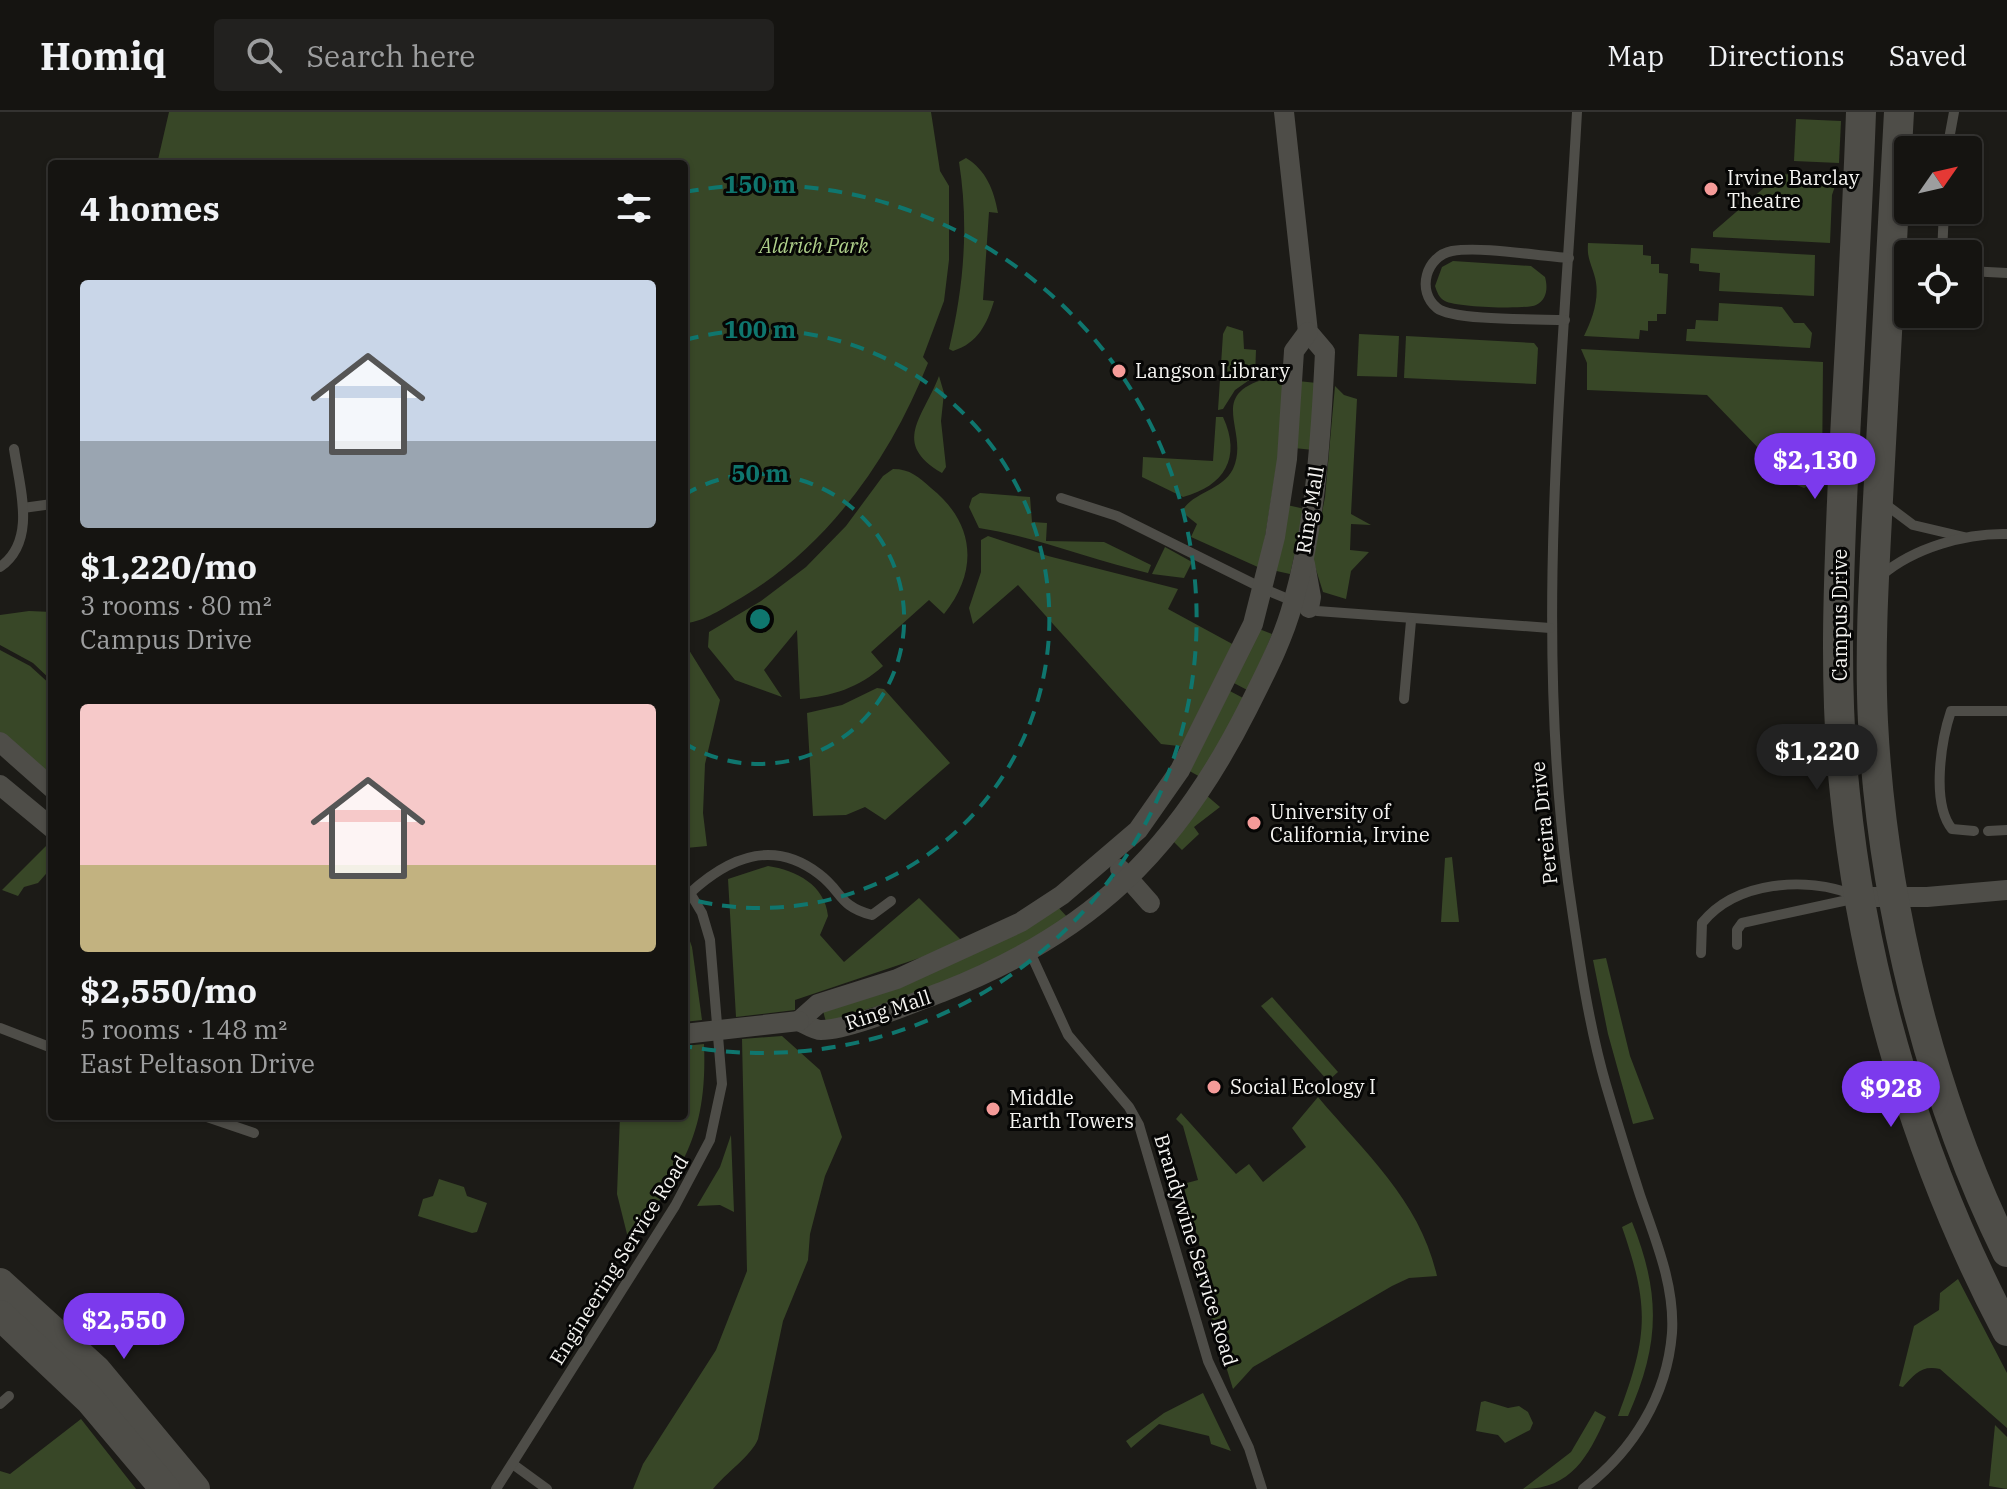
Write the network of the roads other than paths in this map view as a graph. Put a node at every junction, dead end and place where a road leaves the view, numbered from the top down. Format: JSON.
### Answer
{"nodes":[{"id":1,"x":1284,"y":112,"type":"edge"},
{"id":2,"x":1577,"y":112,"type":"edge"},
{"id":3,"x":1861,"y":112,"type":"edge"},
{"id":4,"x":1899,"y":112,"type":"edge"},
{"id":5,"x":1954,"y":112,"type":"edge"},
{"id":6,"x":1950,"y":136,"type":"edge"},
{"id":7,"x":1569,"y":258,"type":"junction"},
{"id":8,"x":1982,"y":272,"type":"edge"},
{"id":9,"x":2007,"y":273,"type":"edge"},
{"id":10,"x":1565,"y":320,"type":"junction"},
{"id":11,"x":1308,"y":332,"type":"junction"},
{"id":12,"x":14,"y":449,"type":"dead end"},
{"id":13,"x":1878,"y":497,"type":"junction"},
{"id":14,"x":1061,"y":498,"type":"dead end"},
{"id":15,"x":48,"y":505,"type":"edge"},
{"id":16,"x":23,"y":508,"type":"junction"},
{"id":17,"x":2007,"y":534,"type":"edge"},
{"id":18,"x":1966,"y":537,"type":"junction"},
{"id":19,"x":0,"y":567,"type":"edge"},
{"id":20,"x":1874,"y":581,"type":"junction"},
{"id":21,"x":1264,"y":589,"type":"junction"},
{"id":22,"x":1301,"y":605,"type":"junction"},
{"id":23,"x":1411,"y":621,"type":"junction"},
{"id":24,"x":1550,"y":628,"type":"junction"},
{"id":25,"x":1404,"y":699,"type":"dead end"},
{"id":26,"x":2007,"y":711,"type":"edge"},
{"id":27,"x":0,"y":742,"type":"edge"},
{"id":28,"x":48,"y":784,"type":"edge"},
{"id":29,"x":0,"y":785,"type":"edge"},
{"id":30,"x":48,"y":825,"type":"edge"},
{"id":31,"x":2007,"y":830,"type":"edge"},
{"id":32,"x":1974,"y":831,"type":"dead end"},
{"id":33,"x":1988,"y":831,"type":"dead end"},
{"id":34,"x":1109,"y":858,"type":"junction"},
{"id":35,"x":1129,"y":879,"type":"junction"},
{"id":36,"x":2007,"y":890,"type":"edge"},
{"id":37,"x":1859,"y":897,"type":"junction"},
{"id":38,"x":1895,"y":899,"type":"junction"},
{"id":39,"x":891,"y":901,"type":"dead end"},
{"id":40,"x":1150,"y":903,"type":"dead end"},
{"id":41,"x":1737,"y":945,"type":"dead end"},
{"id":42,"x":1029,"y":950,"type":"junction"},
{"id":43,"x":1701,"y":953,"type":"dead end"},
{"id":44,"x":799,"y":1021,"type":"junction"},
{"id":45,"x":0,"y":1028,"type":"edge"},
{"id":46,"x":688,"y":1034,"type":"edge"},
{"id":47,"x":48,"y":1046,"type":"edge"},
{"id":48,"x":216,"y":1120,"type":"edge"},
{"id":49,"x":254,"y":1133,"type":"dead end"},
{"id":50,"x":2007,"y":1252,"type":"edge"},
{"id":51,"x":0,"y":1283,"type":"edge"},
{"id":52,"x":0,"y":1315,"type":"edge"},
{"id":53,"x":2007,"y":1331,"type":"edge"},
{"id":54,"x":9,"y":1396,"type":"dead end"},
{"id":55,"x":0,"y":1404,"type":"edge"},
{"id":56,"x":514,"y":1465,"type":"junction"},
{"id":57,"x":165,"y":1489,"type":"edge"},
{"id":58,"x":195,"y":1489,"type":"edge"},
{"id":59,"x":496,"y":1489,"type":"edge"},
{"id":60,"x":547,"y":1489,"type":"edge"},
{"id":61,"x":1262,"y":1489,"type":"edge"},
{"id":62,"x":1583,"y":1489,"type":"edge"}],
"edges":[{"from":1,"to":11,"type":"street","name":"Ring Mall"},
{"from":2,"to":7,"type":"lane","name":"Pereira Drive"},
{"from":3,"to":37,"type":"main road","name":"Campus Drive"},
{"from":4,"to":13,"type":"main road","name":"Campus Drive"},
{"from":5,"to":6,"type":"lane"},
{"from":7,"to":10,"type":"lane","name":"Pereira Drive"},
{"from":7,"to":10,"type":"lane"},
{"from":8,"to":9,"type":"lane"},
{"from":10,"to":24,"type":"lane","name":"Pereira Drive"},
{"from":11,"to":21,"type":"street","name":"Ring Mall"},
{"from":11,"to":22,"type":"street","name":"Ring Mall"},
{"from":12,"to":16,"type":"lane"},
{"from":13,"to":18,"type":"lane"},
{"from":13,"to":20,"type":"main road","name":"Campus Drive"},
{"from":14,"to":21,"type":"lane"},
{"from":15,"to":16,"type":"lane"},
{"from":16,"to":19,"type":"lane"},
{"from":17,"to":18,"type":"lane"},
{"from":18,"to":20,"type":"lane"},
{"from":20,"to":38,"type":"main road","name":"Campus Drive"},
{"from":21,"to":22,"type":"lane"},
{"from":21,"to":34,"type":"street","name":"Ring Mall"},
{"from":22,"to":23,"type":"lane"},
{"from":22,"to":35,"type":"street","name":"Ring Mall"},
{"from":23,"to":24,"type":"lane"},
{"from":23,"to":25,"type":"lane"},
{"from":24,"to":62,"type":"lane","name":"Pereira Drive"},
{"from":26,"to":32,"type":"lane"},
{"from":27,"to":28,"type":"street"},
{"from":29,"to":30,"type":"street"},
{"from":31,"to":33,"type":"lane"},
{"from":34,"to":35,"type":"street"},
{"from":34,"to":44,"type":"street","name":"Ring Mall"},
{"from":35,"to":40,"type":"street"},
{"from":35,"to":42,"type":"street","name":"Ring Mall"},
{"from":36,"to":38,"type":"street"},
{"from":37,"to":38,"type":"street"},
{"from":37,"to":41,"type":"lane"},
{"from":37,"to":43,"type":"lane"},
{"from":37,"to":53,"type":"main road","name":"Campus Drive"},
{"from":38,"to":50,"type":"main road","name":"Campus Drive"},
{"from":39,"to":56,"type":"lane","name":"Engineering Service Road"},
{"from":42,"to":44,"type":"street","name":"Ring Mall"},
{"from":42,"to":61,"type":"lane","name":"Brandywine Service Road"},
{"from":44,"to":46,"type":"street"},
{"from":45,"to":47,"type":"lane"},
{"from":48,"to":49,"type":"lane"},
{"from":51,"to":58,"type":"main road"},
{"from":52,"to":57,"type":"main road"},
{"from":54,"to":55,"type":"lane"},
{"from":56,"to":59,"type":"lane","name":"Engineering Service Road"},
{"from":56,"to":60,"type":"lane"}]}
